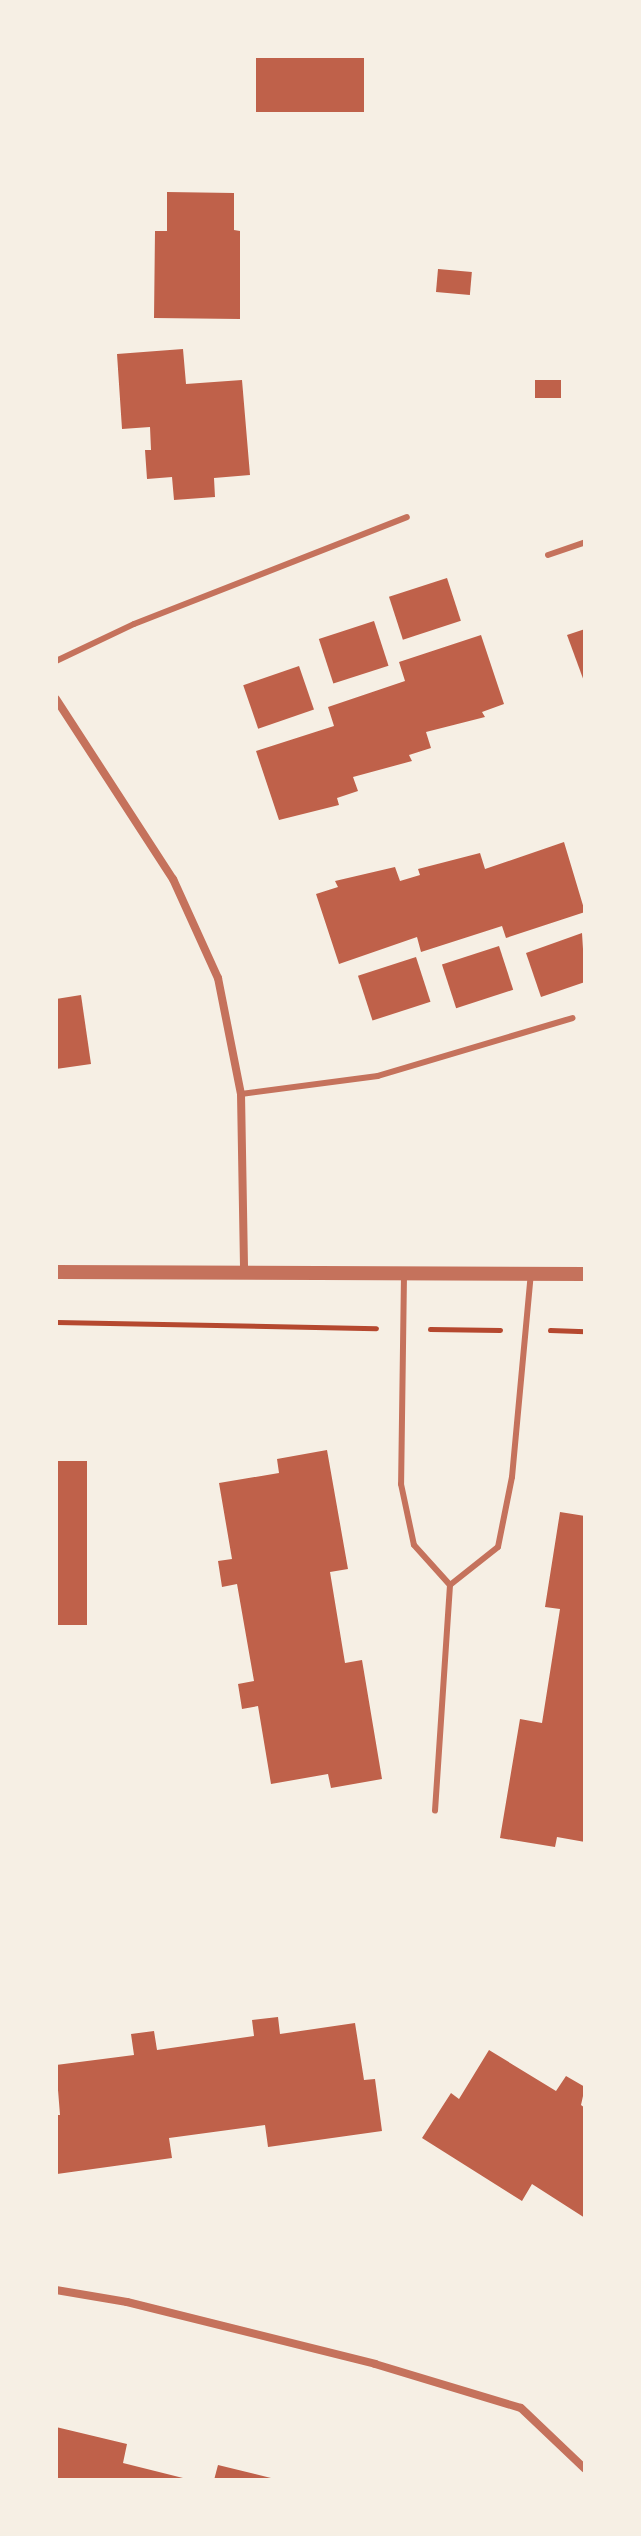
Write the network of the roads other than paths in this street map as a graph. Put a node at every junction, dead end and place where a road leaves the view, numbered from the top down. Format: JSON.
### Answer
{"nodes":[{"id":1,"x":407,"y":517,"type":"dead end"},
{"id":2,"x":585,"y":542,"type":"edge"},
{"id":3,"x":548,"y":555,"type":"dead end"},
{"id":4,"x":56,"y":661,"type":"edge"},
{"id":5,"x":56,"y":699,"type":"edge"},
{"id":6,"x":573,"y":1018,"type":"dead end"},
{"id":7,"x":241,"y":1094,"type":"junction"},
{"id":8,"x":56,"y":1272,"type":"edge"},
{"id":9,"x":244,"y":1272,"type":"junction"},
{"id":10,"x":404,"y":1273,"type":"junction"},
{"id":11,"x":531,"y":1274,"type":"junction"},
{"id":12,"x":585,"y":1274,"type":"edge"},
{"id":13,"x":450,"y":1585,"type":"junction"},
{"id":14,"x":435,"y":1811,"type":"dead end"},
{"id":15,"x":56,"y":2290,"type":"edge"},
{"id":16,"x":585,"y":2469,"type":"edge"}],
"edges":[{"from":1,"to":4,"type":"lane"},
{"from":2,"to":3,"type":"lane"},
{"from":5,"to":7,"type":"street"},
{"from":6,"to":7,"type":"lane"},
{"from":7,"to":9,"type":"street"},
{"from":8,"to":9,"type":"street"},
{"from":9,"to":10,"type":"street"},
{"from":10,"to":11,"type":"street"},
{"from":10,"to":13,"type":"lane"},
{"from":11,"to":12,"type":"street"},
{"from":11,"to":13,"type":"lane"},
{"from":13,"to":14,"type":"lane"},
{"from":15,"to":16,"type":"street"}]}
